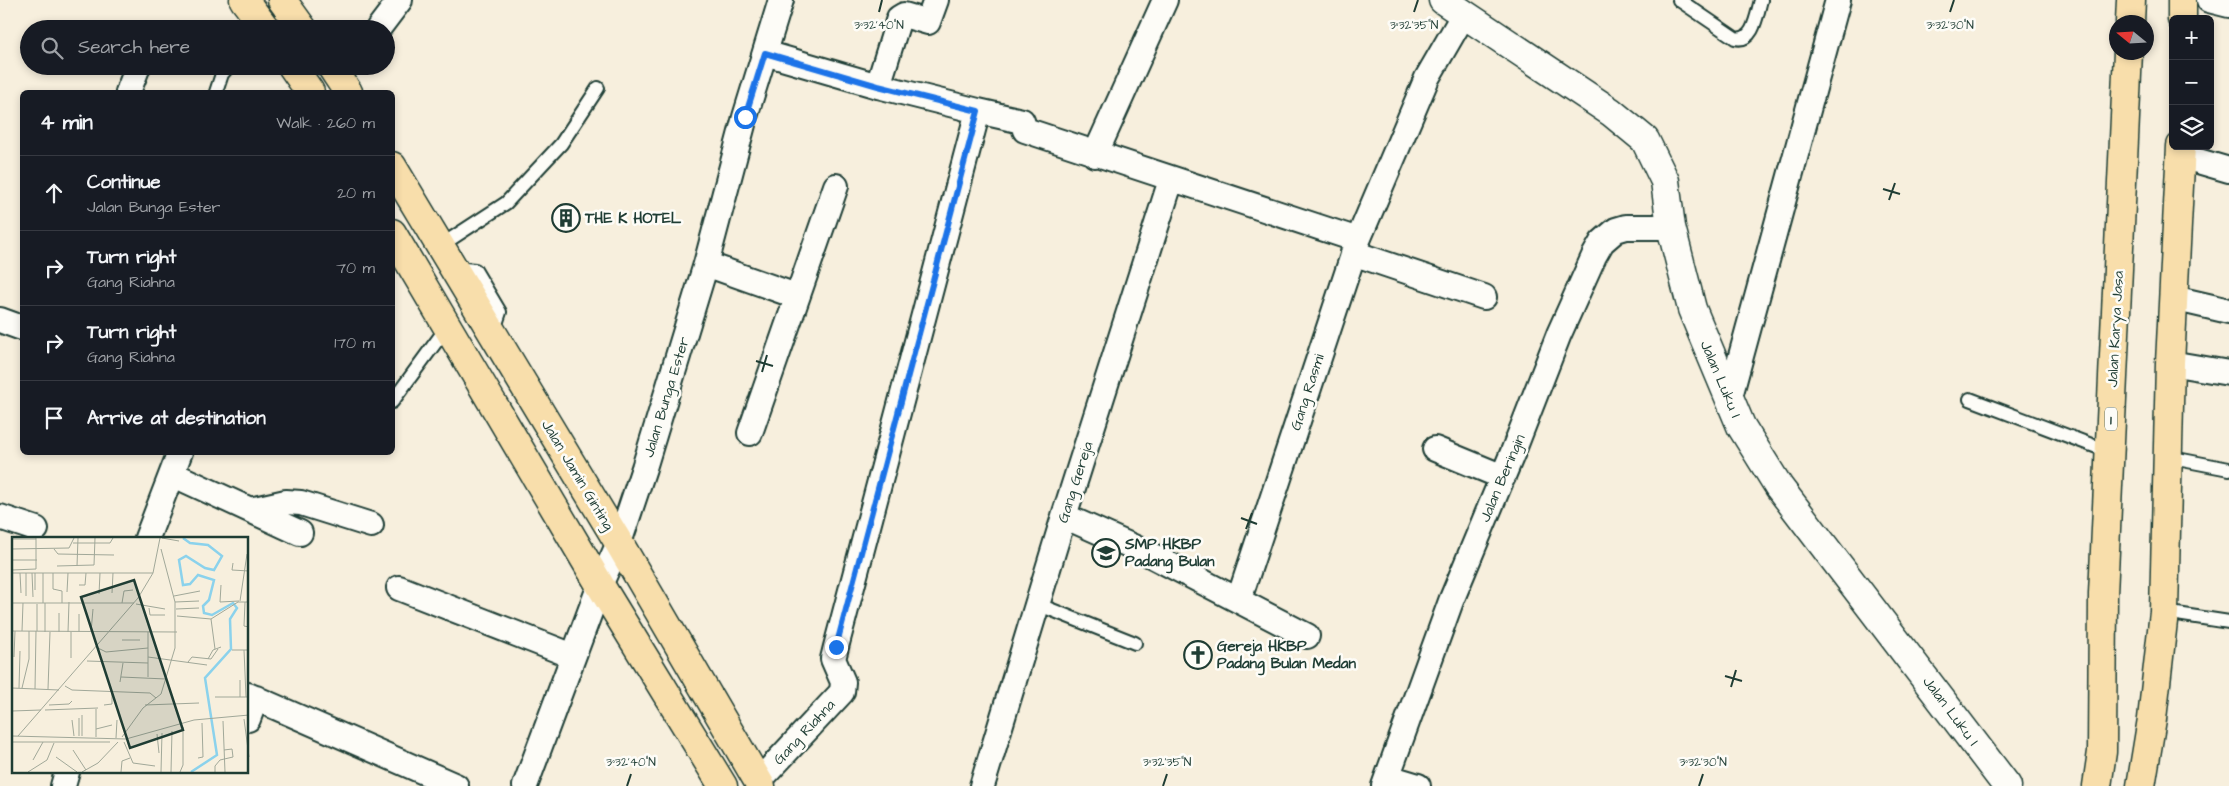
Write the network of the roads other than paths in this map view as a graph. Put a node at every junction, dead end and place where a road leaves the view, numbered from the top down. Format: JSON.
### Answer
{"nodes":[{"id":1,"x":244,"y":0,"type":"edge"},
{"id":2,"x":282,"y":0,"type":"edge"},
{"id":3,"x":400,"y":0,"type":"edge"},
{"id":4,"x":781,"y":0,"type":"edge"},
{"id":5,"x":936,"y":0,"type":"edge"},
{"id":6,"x":1164,"y":0,"type":"edge"},
{"id":7,"x":1679,"y":0,"type":"edge"},
{"id":8,"x":1761,"y":0,"type":"edge"},
{"id":9,"x":1838,"y":0,"type":"edge"},
{"id":10,"x":2131,"y":0,"type":"edge"},
{"id":11,"x":2182,"y":0,"type":"edge"},
{"id":12,"x":2209,"y":0,"type":"edge"},
{"id":13,"x":2229,"y":5,"type":"edge"},
{"id":14,"x":1454,"y":7,"type":"edge"},
{"id":15,"x":2130,"y":15,"type":"edge"},
{"id":16,"x":2182,"y":15,"type":"edge"},
{"id":17,"x":259,"y":20,"type":"edge"},
{"id":18,"x":296,"y":20,"type":"edge"},
{"id":19,"x":385,"y":20,"type":"edge"},
{"id":20,"x":765,"y":53,"type":"junction"},
{"id":21,"x":2128,"y":60,"type":"edge"},
{"id":22,"x":134,"y":75,"type":"edge"},
{"id":23,"x":222,"y":75,"type":"edge"},
{"id":24,"x":298,"y":75,"type":"edge"},
{"id":25,"x":878,"y":86,"type":"junction"},
{"id":26,"x":598,"y":88,"type":"dead end"},
{"id":27,"x":129,"y":90,"type":"edge"},
{"id":28,"x":217,"y":90,"type":"edge"},
{"id":29,"x":309,"y":90,"type":"edge"},
{"id":30,"x":978,"y":111,"type":"junction"},
{"id":31,"x":2181,"y":151,"type":"edge"},
{"id":32,"x":1095,"y":155,"type":"junction"},
{"id":33,"x":2229,"y":170,"type":"edge"},
{"id":34,"x":395,"y":171,"type":"edge"},
{"id":35,"x":1171,"y":180,"type":"junction"},
{"id":36,"x":836,"y":186,"type":"dead end"},
{"id":37,"x":1671,"y":227,"type":"junction"},
{"id":38,"x":395,"y":238,"type":"edge"},
{"id":39,"x":1356,"y":246,"type":"junction"},
{"id":40,"x":447,"y":257,"type":"junction"},
{"id":41,"x":706,"y":264,"type":"junction"},
{"id":42,"x":796,"y":296,"type":"junction"},
{"id":43,"x":1484,"y":297,"type":"dead end"},
{"id":44,"x":2173,"y":298,"type":"junction"},
{"id":45,"x":2229,"y":311,"type":"edge"},
{"id":46,"x":0,"y":320,"type":"edge"},
{"id":47,"x":20,"y":327,"type":"edge"},
{"id":48,"x":448,"y":328,"type":"junction"},
{"id":49,"x":2170,"y":363,"type":"junction"},
{"id":50,"x":2229,"y":373,"type":"edge"},
{"id":51,"x":395,"y":398,"type":"edge"},
{"id":52,"x":1970,"y":398,"type":"dead end"},
{"id":53,"x":1729,"y":400,"type":"junction"},
{"id":54,"x":750,"y":433,"type":"dead end"},
{"id":55,"x":1435,"y":449,"type":"dead end"},
{"id":56,"x":2110,"y":452,"type":"junction"},
{"id":57,"x":2167,"y":457,"type":"junction"},
{"id":58,"x":176,"y":463,"type":"edge"},
{"id":59,"x":2229,"y":469,"type":"edge"},
{"id":60,"x":1503,"y":477,"type":"junction"},
{"id":61,"x":250,"y":510,"type":"junction"},
{"id":62,"x":0,"y":516,"type":"edge"},
{"id":63,"x":1064,"y":516,"type":"junction"},
{"id":64,"x":371,"y":525,"type":"dead end"},
{"id":65,"x":36,"y":529,"type":"dead end"},
{"id":66,"x":300,"y":533,"type":"dead end"},
{"id":67,"x":147,"y":537,"type":"edge"},
{"id":68,"x":618,"y":543,"type":"junction"},
{"id":69,"x":600,"y":586,"type":"junction"},
{"id":70,"x":399,"y":588,"type":"dead end"},
{"id":71,"x":1238,"y":599,"type":"junction"},
{"id":72,"x":1038,"y":604,"type":"junction"},
{"id":73,"x":2164,"y":612,"type":"junction"},
{"id":74,"x":2229,"y":622,"type":"edge"},
{"id":75,"x":1307,"y":636,"type":"dead end"},
{"id":76,"x":1135,"y":643,"type":"dead end"},
{"id":77,"x":573,"y":656,"type":"junction"},
{"id":78,"x":250,"y":704,"type":"edge"},
{"id":79,"x":1386,"y":781,"type":"edge"},
{"id":80,"x":760,"y":784,"type":"edge"},
{"id":81,"x":456,"y":786,"type":"edge"},
{"id":82,"x":525,"y":786,"type":"edge"},
{"id":83,"x":723,"y":786,"type":"edge"},
{"id":84,"x":982,"y":786,"type":"edge"},
{"id":85,"x":1418,"y":786,"type":"edge"},
{"id":86,"x":2007,"y":786,"type":"edge"},
{"id":87,"x":2097,"y":786,"type":"edge"},
{"id":88,"x":2141,"y":786,"type":"edge"}],
"edges":[{"from":1,"to":17,"type":"main road"},
{"from":2,"to":18,"type":"main road"},
{"from":3,"to":19,"type":"street"},
{"from":4,"to":20,"type":"street","name":"Jalan Bunga Ester"},
{"from":5,"to":25,"type":"street"},
{"from":6,"to":32,"type":"street"},
{"from":7,"to":8,"type":"lane"},
{"from":9,"to":53,"type":"street"},
{"from":10,"to":15,"type":"main road"},
{"from":11,"to":16,"type":"main road"},
{"from":12,"to":13,"type":"street"},
{"from":14,"to":37,"type":"street","name":"Jalan Luku I"},
{"from":14,"to":39,"type":"street","name":"Gang Rasmi"},
{"from":20,"to":25,"type":"street"},
{"from":20,"to":41,"type":"street","name":"Jalan Bunga Ester"},
{"from":21,"to":56,"type":"main road","name":"Jalan Karya Jasa","number":"1"},
{"from":22,"to":27,"type":"street"},
{"from":23,"to":28,"type":"lane"},
{"from":24,"to":29,"type":"main road"},
{"from":25,"to":30,"type":"street"},
{"from":26,"to":40,"type":"lane"},
{"from":30,"to":32,"type":"street"},
{"from":30,"to":80,"type":"street","name":"Gang Riahna"},
{"from":31,"to":33,"type":"street"},
{"from":31,"to":44,"type":"main road"},
{"from":32,"to":35,"type":"street"},
{"from":34,"to":40,"type":"main road","name":"Jalan Jamin Ginting"},
{"from":35,"to":39,"type":"street"},
{"from":35,"to":63,"type":"street","name":"Gang Gereja"},
{"from":36,"to":42,"type":"street"},
{"from":37,"to":53,"type":"street","name":"Jalan Luku I"},
{"from":37,"to":60,"type":"street","name":"Jalan Beringin"},
{"from":38,"to":48,"type":"main road"},
{"from":39,"to":43,"type":"street"},
{"from":39,"to":71,"type":"street","name":"Gang Rasmi"},
{"from":40,"to":68,"type":"main road","name":"Jalan Jamin Ginting"},
{"from":41,"to":42,"type":"street"},
{"from":41,"to":68,"type":"street","name":"Jalan Bunga Ester"},
{"from":42,"to":54,"type":"street"},
{"from":44,"to":45,"type":"street"},
{"from":44,"to":49,"type":"main road"},
{"from":46,"to":47,"type":"street"},
{"from":48,"to":51,"type":"lane"},
{"from":48,"to":69,"type":"main road"},
{"from":49,"to":50,"type":"street"},
{"from":49,"to":57,"type":"main road"},
{"from":52,"to":56,"type":"lane"},
{"from":53,"to":86,"type":"street","name":"Jalan Luku I"},
{"from":55,"to":60,"type":"street"},
{"from":56,"to":87,"type":"main road","name":"Jalan Karya Jasa","number":"1"},
{"from":57,"to":59,"type":"lane"},
{"from":57,"to":73,"type":"main road"},
{"from":58,"to":61,"type":"street"},
{"from":58,"to":67,"type":"street"},
{"from":60,"to":79,"type":"street","name":"Jalan Beringin"},
{"from":61,"to":64,"type":"street"},
{"from":61,"to":66,"type":"street"},
{"from":62,"to":65,"type":"street"},
{"from":63,"to":71,"type":"street"},
{"from":63,"to":72,"type":"street","name":"Gang Gereja"},
{"from":68,"to":69,"type":"street","name":"Jalan Bunga Ester"},
{"from":68,"to":80,"type":"main road","name":"Jalan Jamin Ginting"},
{"from":69,"to":77,"type":"street","name":"Jalan Bunga Ester"},
{"from":69,"to":83,"type":"main road"},
{"from":70,"to":77,"type":"street"},
{"from":71,"to":75,"type":"street"},
{"from":72,"to":76,"type":"lane"},
{"from":72,"to":84,"type":"street","name":"Gang Gereja"},
{"from":73,"to":74,"type":"lane"},
{"from":73,"to":88,"type":"main road"},
{"from":77,"to":82,"type":"street","name":"Jalan Bunga Ester"},
{"from":78,"to":81,"type":"street"},
{"from":79,"to":85,"type":"street"}]}
